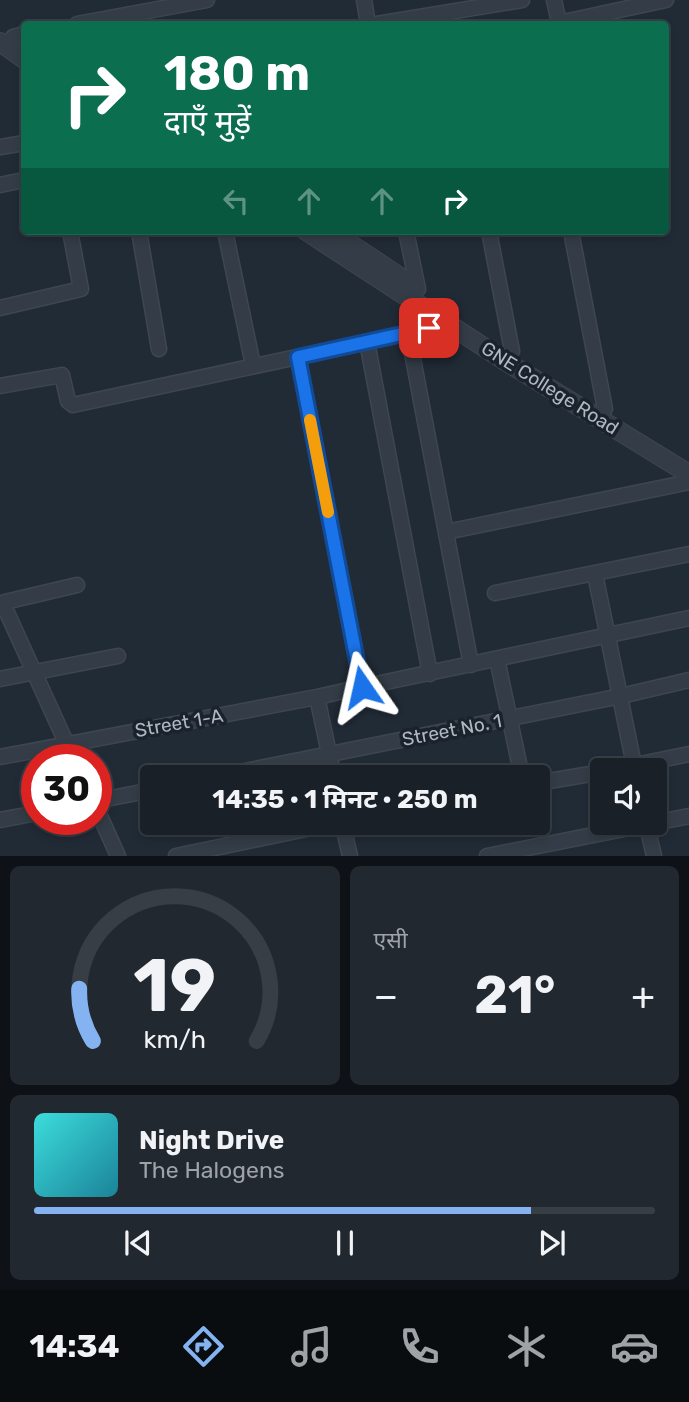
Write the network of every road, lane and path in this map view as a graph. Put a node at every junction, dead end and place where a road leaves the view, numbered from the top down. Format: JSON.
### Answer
{"nodes":[{"id":1,"x":206,"y":0,"type":"edge"},
{"id":2,"x":364,"y":0,"type":"edge"},
{"id":3,"x":522,"y":0,"type":"edge"},
{"id":4,"x":554,"y":0,"type":"edge"},
{"id":5,"x":666,"y":0,"type":"edge"},
{"id":6,"x":623,"y":4,"type":"edge"},
{"id":7,"x":92,"y":21,"type":"edge"},
{"id":8,"x":368,"y":21,"type":"edge"},
{"id":9,"x":395,"y":21,"type":"edge"},
{"id":10,"x":559,"y":21,"type":"edge"},
{"id":11,"x":569,"y":21,"type":"edge"},
{"id":12,"x":11,"y":39,"type":"edge"},
{"id":13,"x":21,"y":54,"type":"edge"},
{"id":14,"x":21,"y":144,"type":"edge"},
{"id":15,"x":0,"y":147,"type":"edge"},
{"id":16,"x":21,"y":181,"type":"edge"},
{"id":17,"x":0,"y":185,"type":"edge"},
{"id":18,"x":71,"y":235,"type":"edge"},
{"id":19,"x":140,"y":235,"type":"edge"},
{"id":20,"x":226,"y":235,"type":"edge"},
{"id":21,"x":312,"y":235,"type":"edge"},
{"id":22,"x":337,"y":235,"type":"edge"},
{"id":23,"x":407,"y":235,"type":"edge"},
{"id":24,"x":490,"y":235,"type":"edge"},
{"id":25,"x":572,"y":235,"type":"edge"},
{"id":26,"x":418,"y":289,"type":"junction"},
{"id":27,"x":0,"y":308,"type":"edge"},
{"id":28,"x":451,"y":324,"type":"junction"},
{"id":29,"x":408,"y":332,"type":"junction"},
{"id":30,"x":367,"y":342,"type":"junction"},
{"id":31,"x":159,"y":349,"type":"dead end"},
{"id":32,"x":512,"y":351,"type":"junction"},
{"id":33,"x":298,"y":357,"type":"junction"},
{"id":34,"x":253,"y":365,"type":"junction"},
{"id":35,"x":0,"y":386,"type":"edge"},
{"id":36,"x":605,"y":409,"type":"junction"},
{"id":37,"x":689,"y":460,"type":"edge"},
{"id":38,"x":689,"y":474,"type":"edge"},
{"id":39,"x":689,"y":482,"type":"edge"},
{"id":40,"x":446,"y":532,"type":"junction"},
{"id":41,"x":689,"y":554,"type":"edge"},
{"id":42,"x":595,"y":574,"type":"junction"},
{"id":43,"x":77,"y":585,"type":"dead end"},
{"id":44,"x":495,"y":593,"type":"dead end"},
{"id":45,"x":3,"y":601,"type":"edge"},
{"id":46,"x":689,"y":618,"type":"edge"},
{"id":47,"x":608,"y":635,"type":"junction"},
{"id":48,"x":118,"y":656,"type":"dead end"},
{"id":49,"x":497,"y":660,"type":"junction"},
{"id":50,"x":471,"y":665,"type":"junction"},
{"id":51,"x":34,"y":673,"type":"junction"},
{"id":52,"x":430,"y":674,"type":"junction"},
{"id":53,"x":0,"y":679,"type":"edge"},
{"id":54,"x":689,"y":680,"type":"edge"},
{"id":55,"x":362,"y":687,"type":"junction"},
{"id":56,"x":621,"y":696,"type":"junction"},
{"id":57,"x":317,"y":697,"type":"junction"},
{"id":58,"x":510,"y":718,"type":"junction"},
{"id":59,"x":67,"y":743,"type":"junction"},
{"id":60,"x":329,"y":754,"type":"junction"},
{"id":61,"x":689,"y":754,"type":"edge"},
{"id":62,"x":0,"y":757,"type":"edge"},
{"id":63,"x":632,"y":758,"type":"edge"},
{"id":64,"x":667,"y":760,"type":"edge"},
{"id":65,"x":274,"y":765,"type":"edge"},
{"id":66,"x":331,"y":765,"type":"edge"},
{"id":67,"x":520,"y":765,"type":"edge"},
{"id":68,"x":590,"y":774,"type":"edge"},
{"id":69,"x":550,"y":781,"type":"edge"},
{"id":70,"x":140,"y":792,"type":"edge"},
{"id":71,"x":112,"y":798,"type":"edge"},
{"id":72,"x":21,"y":816,"type":"edge"},
{"id":73,"x":689,"y":816,"type":"edge"},
{"id":74,"x":0,"y":820,"type":"edge"},
{"id":75,"x":667,"y":820,"type":"edge"},
{"id":76,"x":109,"y":835,"type":"edge"},
{"id":77,"x":278,"y":835,"type":"edge"},
{"id":78,"x":344,"y":835,"type":"edge"},
{"id":79,"x":590,"y":835,"type":"edge"},
{"id":80,"x":650,"y":835,"type":"edge"},
{"id":81,"x":118,"y":856,"type":"edge"},
{"id":82,"x":176,"y":856,"type":"edge"},
{"id":83,"x":350,"y":856,"type":"edge"},
{"id":84,"x":486,"y":856,"type":"edge"},
{"id":85,"x":654,"y":856,"type":"edge"}],
"edges":[{"from":1,"to":7,"type":"street"},
{"from":2,"to":8,"type":"street"},
{"from":3,"to":9,"type":"street"},
{"from":4,"to":10,"type":"street"},
{"from":5,"to":6,"type":"street"},
{"from":6,"to":11,"type":"street"},
{"from":12,"to":13,"type":"street"},
{"from":14,"to":15,"type":"street"},
{"from":16,"to":17,"type":"street"},
{"from":18,"to":27,"type":"street"},
{"from":19,"to":31,"type":"street"},
{"from":20,"to":34,"type":"street"},
{"from":21,"to":28,"type":"street","name":"GNE College Road"},
{"from":22,"to":26,"type":"street","name":"GNE College Road"},
{"from":23,"to":26,"type":"street"},
{"from":24,"to":32,"type":"street"},
{"from":25,"to":36,"type":"street"},
{"from":26,"to":32,"type":"street","name":"GNE College Road"},
{"from":28,"to":29,"type":"street"},
{"from":28,"to":38,"type":"street","name":"GNE College Road"},
{"from":29,"to":30,"type":"street"},
{"from":29,"to":40,"type":"street"},
{"from":30,"to":33,"type":"street"},
{"from":30,"to":52,"type":"street"},
{"from":32,"to":36,"type":"street","name":"GNE College Road"},
{"from":33,"to":34,"type":"street"},
{"from":33,"to":55,"type":"street"},
{"from":34,"to":35,"type":"street"},
{"from":36,"to":37,"type":"street","name":"GNE College Road"},
{"from":39,"to":40,"type":"street"},
{"from":40,"to":50,"type":"street"},
{"from":41,"to":42,"type":"street"},
{"from":42,"to":44,"type":"street"},
{"from":42,"to":47,"type":"street"},
{"from":43,"to":45,"type":"street"},
{"from":45,"to":51,"type":"street"},
{"from":46,"to":47,"type":"street","name":"Street 1-A"},
{"from":47,"to":49,"type":"street","name":"Street 1-A"},
{"from":47,"to":56,"type":"street"},
{"from":48,"to":51,"type":"street"},
{"from":49,"to":50,"type":"street","name":"Street 1-A"},
{"from":49,"to":58,"type":"street"},
{"from":50,"to":52,"type":"street","name":"Street 1-A"},
{"from":51,"to":53,"type":"street"},
{"from":51,"to":59,"type":"street"},
{"from":52,"to":55,"type":"street","name":"Street 1-A"},
{"from":54,"to":56,"type":"street","name":"Street No. 1"},
{"from":55,"to":57,"type":"street","name":"Street 1-A"},
{"from":56,"to":58,"type":"street","name":"Street No. 1"},
{"from":56,"to":63,"type":"street"},
{"from":57,"to":59,"type":"street","name":"Street 1-A"},
{"from":57,"to":60,"type":"street"},
{"from":58,"to":60,"type":"street","name":"Street No. 1"},
{"from":58,"to":67,"type":"street"},
{"from":59,"to":62,"type":"street","name":"Street 1-A"},
{"from":60,"to":65,"type":"street","name":"Street No. 1"},
{"from":60,"to":66,"type":"street"},
{"from":61,"to":64,"type":"street"},
{"from":68,"to":69,"type":"street"},
{"from":70,"to":71,"type":"street"},
{"from":72,"to":74,"type":"street"},
{"from":73,"to":75,"type":"street"},
{"from":76,"to":81,"type":"street"},
{"from":77,"to":82,"type":"street"},
{"from":78,"to":83,"type":"street"},
{"from":79,"to":84,"type":"street"},
{"from":80,"to":85,"type":"street"}]}
